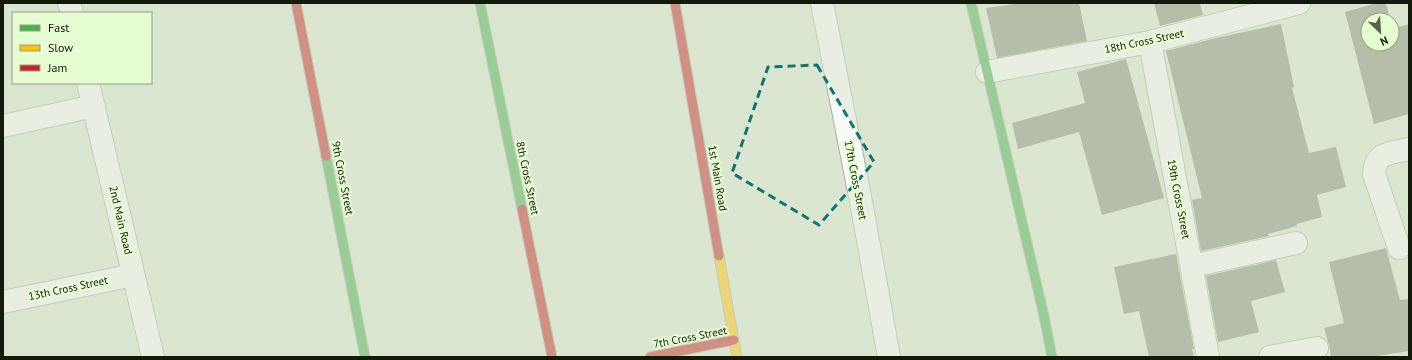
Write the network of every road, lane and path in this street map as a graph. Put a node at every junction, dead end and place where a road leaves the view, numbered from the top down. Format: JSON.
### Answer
{"nodes":[{"id":1,"x":296,"y":3,"type":"edge"},
{"id":2,"x":480,"y":3,"type":"edge"},
{"id":3,"x":675,"y":3,"type":"edge"},
{"id":4,"x":822,"y":3,"type":"edge"},
{"id":5,"x":971,"y":3,"type":"edge"},
{"id":6,"x":1299,"y":3,"type":"edge"},
{"id":7,"x":1150,"y":42,"type":"junction"},
{"id":8,"x":987,"y":72,"type":"junction"},
{"id":9,"x":88,"y":84,"type":"edge"},
{"id":10,"x":94,"y":106,"type":"junction"},
{"id":11,"x":3,"y":126,"type":"edge"},
{"id":12,"x":1409,"y":149,"type":"edge"},
{"id":13,"x":1296,"y":243,"type":"dead end"},
{"id":14,"x":1399,"y":248,"type":"dead end"},
{"id":15,"x":1192,"y":266,"type":"junction"},
{"id":16,"x":133,"y":275,"type":"junction"},
{"id":17,"x":3,"y":302,"type":"edge"},
{"id":18,"x":734,"y":340,"type":"junction"},
{"id":19,"x":1317,"y":348,"type":"dead end"},
{"id":20,"x":153,"y":357,"type":"edge"},
{"id":21,"x":366,"y":357,"type":"edge"},
{"id":22,"x":552,"y":357,"type":"edge"},
{"id":23,"x":650,"y":357,"type":"edge"},
{"id":24,"x":737,"y":357,"type":"edge"},
{"id":25,"x":889,"y":357,"type":"edge"},
{"id":26,"x":1052,"y":357,"type":"edge"},
{"id":27,"x":1208,"y":357,"type":"edge"},
{"id":28,"x":1270,"y":357,"type":"edge"}],
"edges":[{"from":1,"to":21,"type":"street","name":"9th Cross Street"},
{"from":2,"to":22,"type":"street","name":"8th Cross Street"},
{"from":3,"to":18,"type":"street","name":"1st Main Road"},
{"from":4,"to":25,"type":"street","name":"17th Cross Street"},
{"from":5,"to":8,"type":"street"},
{"from":6,"to":7,"type":"street","name":"18th Cross Street"},
{"from":7,"to":8,"type":"street","name":"18th Cross Street"},
{"from":7,"to":15,"type":"street","name":"19th Cross Street"},
{"from":8,"to":26,"type":"street"},
{"from":9,"to":10,"type":"street","name":"2nd Main Road"},
{"from":10,"to":11,"type":"street"},
{"from":10,"to":16,"type":"street","name":"2nd Main Road"},
{"from":12,"to":14,"type":"street"},
{"from":13,"to":15,"type":"street"},
{"from":15,"to":27,"type":"street","name":"19th Cross Street"},
{"from":16,"to":17,"type":"street","name":"13th Cross Street"},
{"from":16,"to":20,"type":"street","name":"2nd Main Road"},
{"from":18,"to":23,"type":"street","name":"7th Cross Street"},
{"from":18,"to":24,"type":"street","name":"1st Main Road"},
{"from":19,"to":28,"type":"street"}]}
